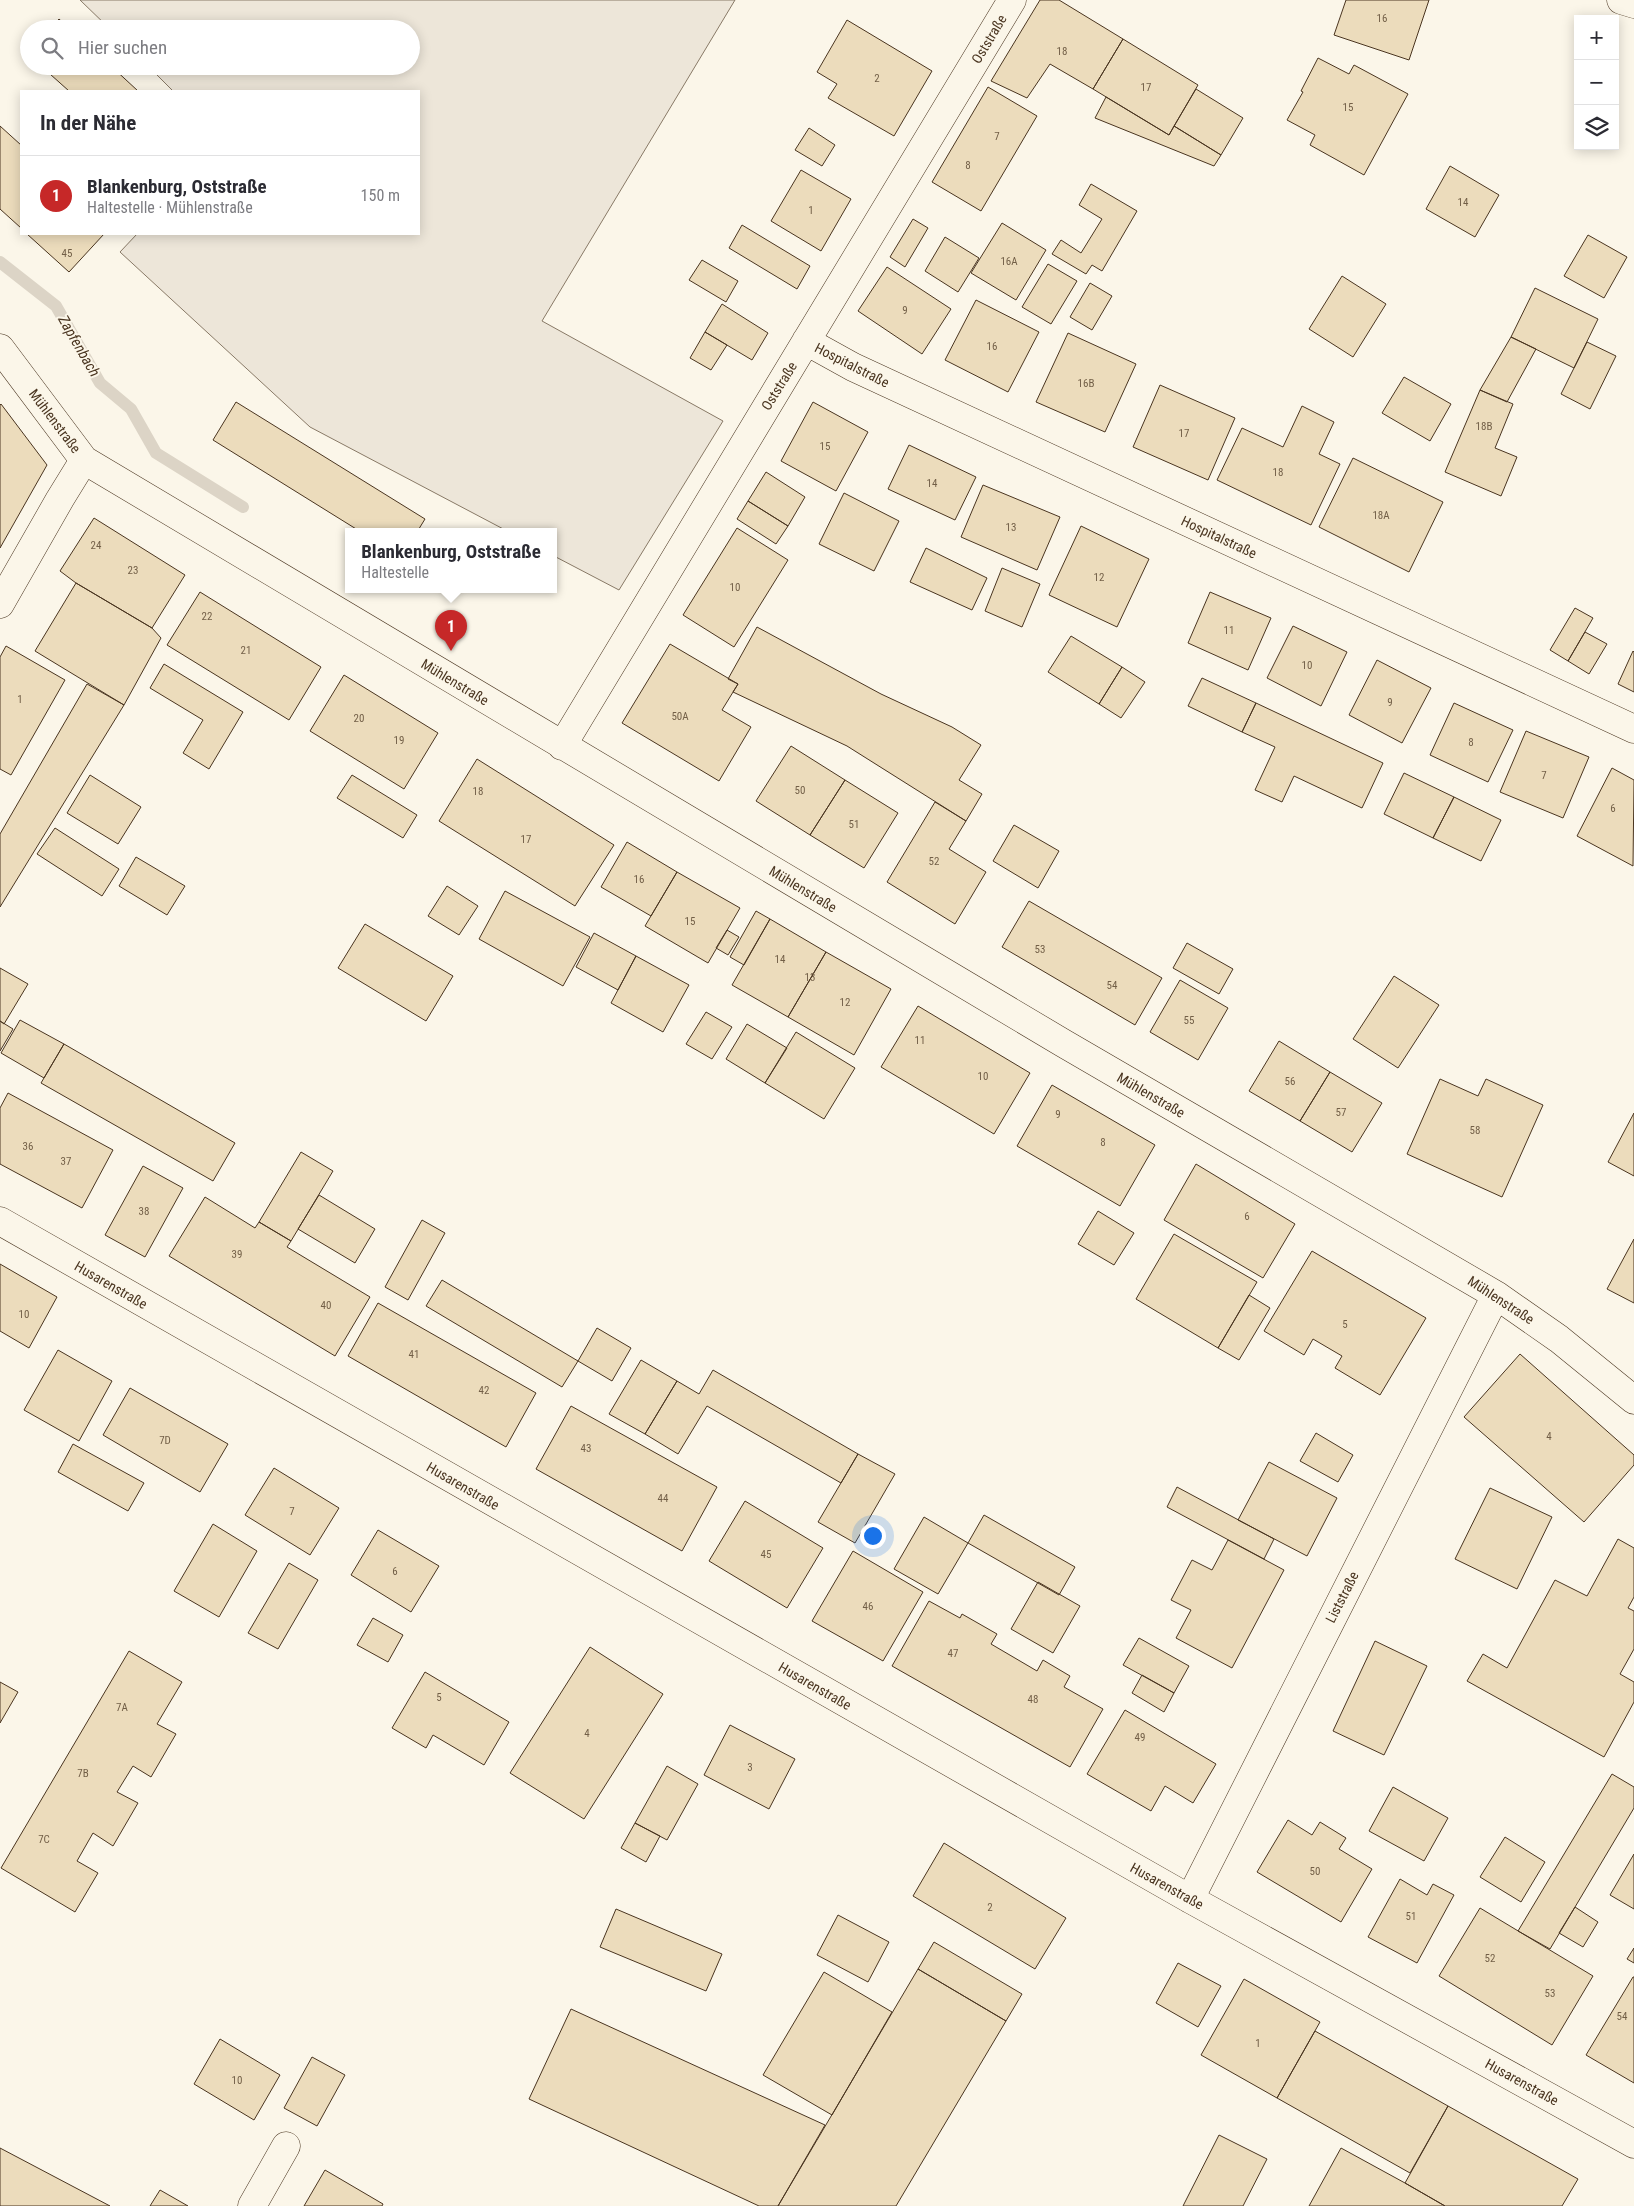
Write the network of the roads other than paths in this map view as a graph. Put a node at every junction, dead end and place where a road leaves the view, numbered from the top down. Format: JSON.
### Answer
{"nodes":[{"id":1,"x":1012,"y":0,"type":"edge"},
{"id":2,"x":1621,"y":0,"type":"edge"},
{"id":3,"x":1634,"y":4,"type":"edge"},
{"id":4,"x":806,"y":341,"type":"junction"},
{"id":5,"x":0,"y":348,"type":"edge"},
{"id":6,"x":84,"y":460,"type":"junction"},
{"id":7,"x":0,"y":604,"type":"edge"},
{"id":8,"x":1634,"y":729,"type":"edge"},
{"id":9,"x":562,"y":746,"type":"junction"},
{"id":10,"x":0,"y":1222,"type":"edge"},
{"id":11,"x":1496,"y":1295,"type":"junction"},
{"id":12,"x":1634,"y":1400,"type":"edge"},
{"id":13,"x":1190,"y":1899,"type":"junction"},
{"id":14,"x":1634,"y":2144,"type":"edge"},
{"id":15,"x":286,"y":2146,"type":"dead end"},
{"id":16,"x":252,"y":2206,"type":"edge"}],
"edges":[{"from":1,"to":4,"type":"street","name":"Oststraße"},
{"from":2,"to":3,"type":"street"},
{"from":4,"to":8,"type":"street","name":"Hospitalstraße"},
{"from":4,"to":9,"type":"street","name":"Oststraße"},
{"from":5,"to":6,"type":"street","name":"Mühlenstraße"},
{"from":6,"to":7,"type":"street"},
{"from":6,"to":9,"type":"street","name":"Mühlenstraße"},
{"from":9,"to":11,"type":"street","name":"Mühlenstraße"},
{"from":10,"to":13,"type":"street","name":"Husarenstraße"},
{"from":11,"to":12,"type":"street","name":"Mühlenstraße"},
{"from":11,"to":13,"type":"street","name":"Liststraße"},
{"from":13,"to":14,"type":"street","name":"Husarenstraße"},
{"from":15,"to":16,"type":"street"}]}
